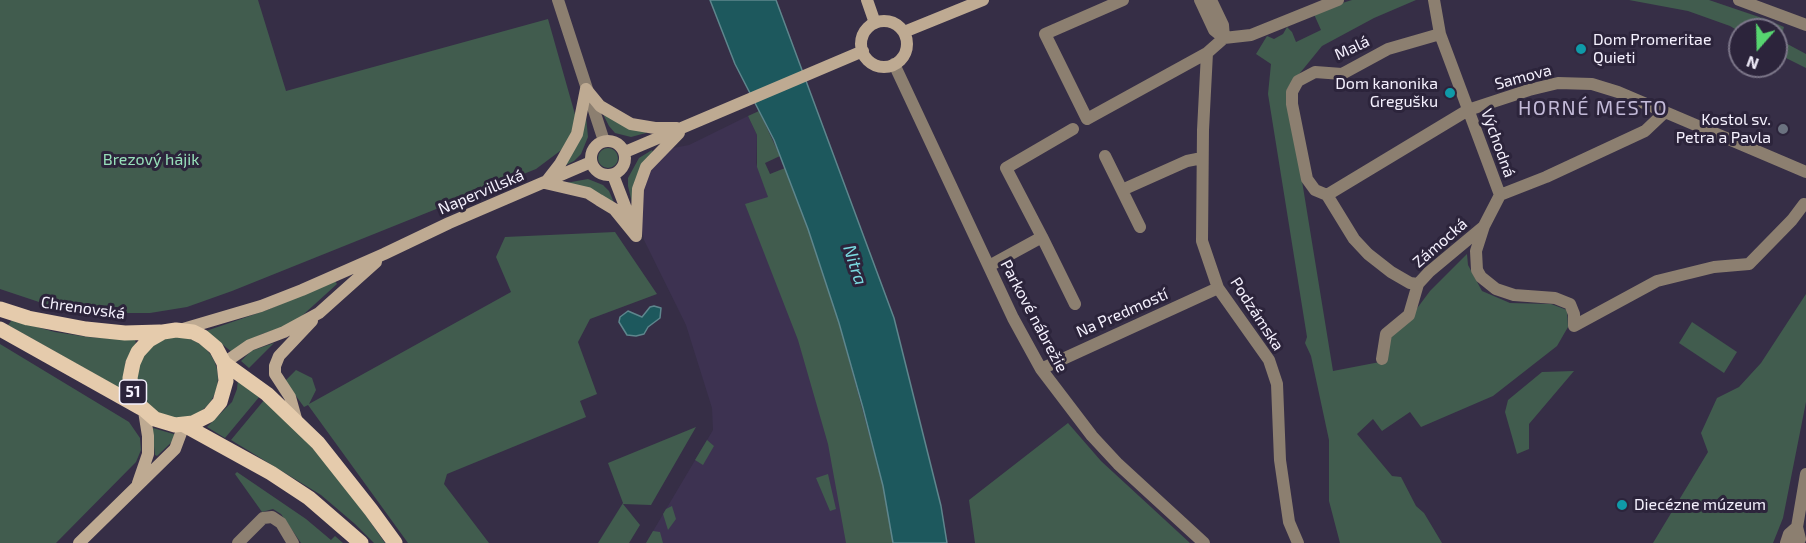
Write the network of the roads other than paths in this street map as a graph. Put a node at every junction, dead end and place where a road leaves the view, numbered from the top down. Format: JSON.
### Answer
{"nodes":[{"id":1,"x":558,"y":0,"type":"edge"},
{"id":2,"x":867,"y":0,"type":"edge"},
{"id":3,"x":984,"y":0,"type":"edge"},
{"id":4,"x":1123,"y":0,"type":"edge"},
{"id":5,"x":1200,"y":0,"type":"edge"},
{"id":6,"x":1211,"y":0,"type":"edge"},
{"id":7,"x":1338,"y":0,"type":"edge"},
{"id":8,"x":1434,"y":0,"type":"edge"},
{"id":9,"x":1739,"y":0,"type":"edge"},
{"id":10,"x":875,"y":23,"type":"junction"},
{"id":11,"x":1806,"y":25,"type":"edge"},
{"id":12,"x":904,"y":32,"type":"junction"},
{"id":13,"x":1440,"y":34,"type":"junction"},
{"id":14,"x":1224,"y":38,"type":"junction"},
{"id":15,"x":863,"y":51,"type":"junction"},
{"id":16,"x":1207,"y":53,"type":"junction"},
{"id":17,"x":894,"y":64,"type":"junction"},
{"id":18,"x":586,"y":89,"type":"junction"},
{"id":19,"x":1468,"y":110,"type":"junction"},
{"id":20,"x":1665,"y":113,"type":"junction"},
{"id":21,"x":684,"y":128,"type":"junction"},
{"id":22,"x":1073,"y":129,"type":"dead end"},
{"id":23,"x":604,"y":141,"type":"junction"},
{"id":24,"x":625,"y":152,"type":"junction"},
{"id":25,"x":1105,"y":156,"type":"dead end"},
{"id":26,"x":1202,"y":158,"type":"junction"},
{"id":27,"x":591,"y":162,"type":"junction"},
{"id":28,"x":1806,"y":172,"type":"edge"},
{"id":29,"x":613,"y":175,"type":"junction"},
{"id":30,"x":545,"y":183,"type":"junction"},
{"id":31,"x":1122,"y":189,"type":"junction"},
{"id":32,"x":1327,"y":195,"type":"junction"},
{"id":33,"x":1500,"y":195,"type":"junction"},
{"id":34,"x":1804,"y":204,"type":"dead end"},
{"id":35,"x":1484,"y":226,"type":"junction"},
{"id":36,"x":1140,"y":227,"type":"dead end"},
{"id":37,"x":636,"y":236,"type":"junction"},
{"id":38,"x":1042,"y":237,"type":"junction"},
{"id":39,"x":384,"y":254,"type":"junction"},
{"id":40,"x":988,"y":266,"type":"junction"},
{"id":41,"x":1418,"y":284,"type":"junction"},
{"id":42,"x":1218,"y":288,"type":"junction"},
{"id":43,"x":1075,"y":304,"type":"dead end"},
{"id":44,"x":0,"y":309,"type":"edge"},
{"id":45,"x":319,"y":313,"type":"junction"},
{"id":46,"x":0,"y":328,"type":"edge"},
{"id":47,"x":182,"y":330,"type":"junction"},
{"id":48,"x":163,"y":332,"type":"junction"},
{"id":49,"x":1382,"y":359,"type":"dead end"},
{"id":50,"x":224,"y":363,"type":"junction"},
{"id":51,"x":1041,"y":369,"type":"junction"},
{"id":52,"x":143,"y":410,"type":"junction"},
{"id":53,"x":297,"y":422,"type":"junction"},
{"id":54,"x":184,"y":425,"type":"junction"},
{"id":55,"x":1806,"y":474,"type":"edge"},
{"id":56,"x":137,"y":486,"type":"junction"},
{"id":57,"x":1797,"y":527,"type":"junction"},
{"id":58,"x":79,"y":543,"type":"edge"},
{"id":59,"x":238,"y":543,"type":"edge"},
{"id":60,"x":293,"y":543,"type":"edge"},
{"id":61,"x":361,"y":543,"type":"edge"},
{"id":62,"x":395,"y":543,"type":"edge"},
{"id":63,"x":1204,"y":543,"type":"edge"},
{"id":64,"x":1298,"y":543,"type":"edge"},
{"id":65,"x":1785,"y":543,"type":"edge"},
{"id":66,"x":1798,"y":543,"type":"edge"}],
"edges":[{"from":1,"to":18,"type":"street"},
{"from":2,"to":10,"type":"street"},
{"from":3,"to":12,"type":"street"},
{"from":4,"to":16,"type":"street"},
{"from":5,"to":14,"type":"street"},
{"from":6,"to":14,"type":"street"},
{"from":7,"to":14,"type":"street"},
{"from":8,"to":13,"type":"street","name":"Východná"},
{"from":9,"to":11,"type":"street"},
{"from":10,"to":12,"type":"street"},
{"from":10,"to":15,"type":"street"},
{"from":12,"to":17,"type":"street"},
{"from":13,"to":19,"type":"street","name":"Východná"},
{"from":13,"to":32,"type":"street","name":"Malá"},
{"from":14,"to":16,"type":"street"},
{"from":15,"to":17,"type":"street"},
{"from":15,"to":21,"type":"street"},
{"from":16,"to":26,"type":"street","name":"Podzámska"},
{"from":17,"to":40,"type":"street","name":"Parkové nábrežie"},
{"from":18,"to":21,"type":"street"},
{"from":18,"to":23,"type":"street"},
{"from":18,"to":30,"type":"street"},
{"from":19,"to":20,"type":"street","name":"Samova"},
{"from":19,"to":32,"type":"street","name":"Samova"},
{"from":19,"to":33,"type":"street","name":"Východná"},
{"from":20,"to":28,"type":"street","name":"Samova"},
{"from":20,"to":33,"type":"street"},
{"from":21,"to":24,"type":"street"},
{"from":21,"to":37,"type":"street"},
{"from":22,"to":38,"type":"street"},
{"from":23,"to":24,"type":"street"},
{"from":23,"to":27,"type":"street"},
{"from":24,"to":29,"type":"street"},
{"from":25,"to":31,"type":"street"},
{"from":26,"to":31,"type":"street"},
{"from":26,"to":42,"type":"street","name":"Podzámska"},
{"from":27,"to":29,"type":"street"},
{"from":27,"to":30,"type":"street","name":"Napervillská"},
{"from":29,"to":37,"type":"street"},
{"from":30,"to":37,"type":"street"},
{"from":30,"to":39,"type":"street","name":"Napervillská"},
{"from":31,"to":36,"type":"street"},
{"from":32,"to":41,"type":"street","name":"Zámocká"},
{"from":33,"to":35,"type":"street"},
{"from":34,"to":35,"type":"street"},
{"from":35,"to":41,"type":"street","name":"Zámocká"},
{"from":38,"to":40,"type":"street"},
{"from":38,"to":43,"type":"street"},
{"from":39,"to":45,"type":"street","name":"Napervillská"},
{"from":39,"to":47,"type":"street","name":"Napervillská"},
{"from":40,"to":51,"type":"street","name":"Parkové nábrežie"},
{"from":41,"to":49,"type":"street","name":"Zámocká"},
{"from":42,"to":51,"type":"street","name":"Na Predmostí"},
{"from":42,"to":64,"type":"street","name":"Podzámska"},
{"from":44,"to":48,"type":"main road","name":"Chrenovská"},
{"from":45,"to":50,"type":"street","name":"Napervillská"},
{"from":45,"to":53,"type":"street"},
{"from":46,"to":52,"type":"main road","number":"51"},
{"from":47,"to":48,"type":"main road"},
{"from":47,"to":50,"type":"main road"},
{"from":48,"to":52,"type":"main road","number":"51"},
{"from":50,"to":53,"type":"main road"},
{"from":50,"to":54,"type":"main road"},
{"from":51,"to":63,"type":"street","name":"Parkové nábrežie"},
{"from":52,"to":54,"type":"main road","number":"51"},
{"from":52,"to":56,"type":"street"},
{"from":53,"to":62,"type":"main road"},
{"from":54,"to":56,"type":"street"},
{"from":54,"to":61,"type":"main road","number":"51"},
{"from":55,"to":57,"type":"street"},
{"from":56,"to":58,"type":"street"},
{"from":57,"to":65,"type":"street"},
{"from":57,"to":66,"type":"street"},
{"from":59,"to":60,"type":"street"}]}
